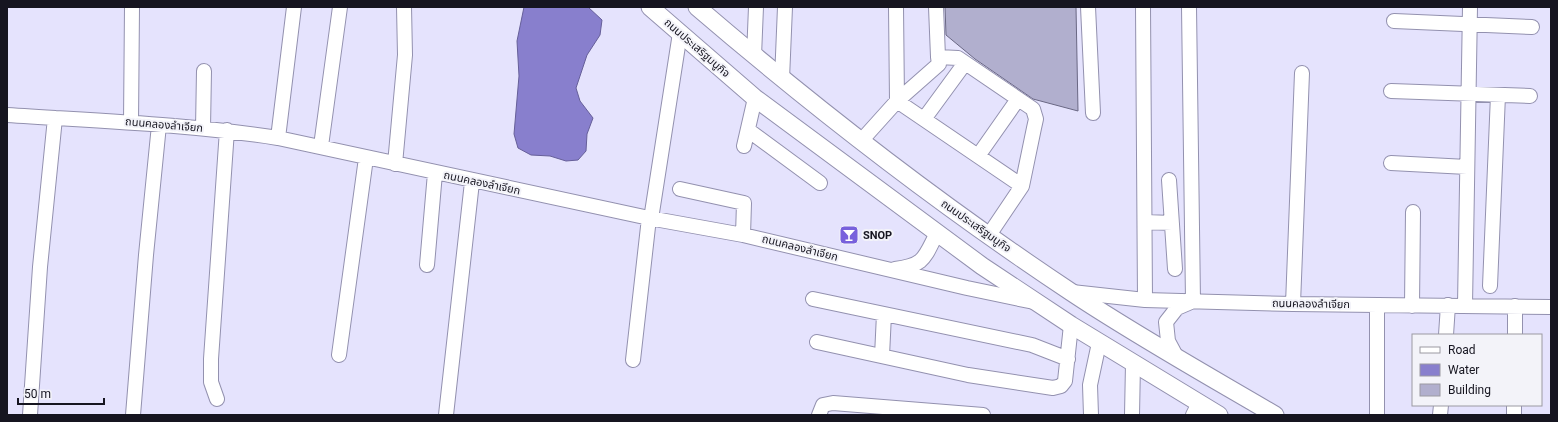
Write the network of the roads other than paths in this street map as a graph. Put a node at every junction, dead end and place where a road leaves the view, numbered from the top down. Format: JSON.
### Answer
{"nodes":[{"id":1,"x":132,"y":7,"type":"edge"},
{"id":2,"x":294,"y":7,"type":"edge"},
{"id":3,"x":340,"y":7,"type":"edge"},
{"id":4,"x":404,"y":7,"type":"edge"},
{"id":5,"x":650,"y":7,"type":"edge"},
{"id":6,"x":697,"y":7,"type":"edge"},
{"id":7,"x":756,"y":7,"type":"edge"},
{"id":8,"x":786,"y":7,"type":"edge"},
{"id":9,"x":896,"y":7,"type":"edge"},
{"id":10,"x":936,"y":7,"type":"edge"},
{"id":11,"x":1088,"y":7,"type":"edge"},
{"id":12,"x":1143,"y":7,"type":"edge"},
{"id":13,"x":1188,"y":7,"type":"edge"},
{"id":14,"x":1470,"y":7,"type":"edge"},
{"id":15,"x":1394,"y":21,"type":"dead end"},
{"id":16,"x":1470,"y":24,"type":"junction"},
{"id":17,"x":1532,"y":27,"type":"dead end"},
{"id":18,"x":680,"y":33,"type":"junction"},
{"id":19,"x":754,"y":56,"type":"junction"},
{"id":20,"x":938,"y":57,"type":"junction"},
{"id":21,"x":965,"y":63,"type":"junction"},
{"id":22,"x":204,"y":71,"type":"dead end"},
{"id":23,"x":1302,"y":73,"type":"dead end"},
{"id":24,"x":782,"y":79,"type":"junction"},
{"id":25,"x":1391,"y":91,"type":"dead end"},
{"id":26,"x":1469,"y":94,"type":"junction"},
{"id":27,"x":1498,"y":95,"type":"junction"},
{"id":28,"x":1530,"y":96,"type":"dead end"},
{"id":29,"x":755,"y":98,"type":"junction"},
{"id":30,"x":1018,"y":99,"type":"junction"},
{"id":31,"x":897,"y":101,"type":"junction"},
{"id":32,"x":1093,"y":113,"type":"dead end"},
{"id":33,"x":7,"y":114,"type":"edge"},
{"id":34,"x":55,"y":118,"type":"junction"},
{"id":35,"x":924,"y":119,"type":"junction"},
{"id":36,"x":131,"y":122,"type":"junction"},
{"id":37,"x":159,"y":125,"type":"junction"},
{"id":38,"x":203,"y":128,"type":"junction"},
{"id":39,"x":227,"y":130,"type":"junction"},
{"id":40,"x":748,"y":130,"type":"junction"},
{"id":41,"x":278,"y":138,"type":"junction"},
{"id":42,"x":861,"y":141,"type":"junction"},
{"id":43,"x":321,"y":146,"type":"junction"},
{"id":44,"x":744,"y":146,"type":"dead end"},
{"id":45,"x":978,"y":156,"type":"junction"},
{"id":46,"x":366,"y":158,"type":"junction"},
{"id":47,"x":1391,"y":163,"type":"dead end"},
{"id":48,"x":395,"y":164,"type":"junction"},
{"id":49,"x":1467,"y":167,"type":"junction"},
{"id":50,"x":435,"y":173,"type":"junction"},
{"id":51,"x":1169,"y":180,"type":"dead end"},
{"id":52,"x":472,"y":182,"type":"junction"},
{"id":53,"x":820,"y":183,"type":"dead end"},
{"id":54,"x":1022,"y":186,"type":"junction"},
{"id":55,"x":680,"y":189,"type":"dead end"},
{"id":56,"x":1413,"y":212,"type":"dead end"},
{"id":57,"x":650,"y":219,"type":"junction"},
{"id":58,"x":1145,"y":222,"type":"junction"},
{"id":59,"x":1172,"y":223,"type":"junction"},
{"id":60,"x":937,"y":233,"type":"junction"},
{"id":61,"x":743,"y":234,"type":"junction"},
{"id":62,"x":989,"y":235,"type":"junction"},
{"id":63,"x":427,"y":265,"type":"dead end"},
{"id":64,"x":1175,"y":269,"type":"dead end"},
{"id":65,"x":889,"y":270,"type":"junction"},
{"id":66,"x":1490,"y":286,"type":"dead end"},
{"id":67,"x":1072,"y":292,"type":"junction"},
{"id":68,"x":813,"y":299,"type":"dead end"},
{"id":69,"x":1145,"y":300,"type":"junction"},
{"id":70,"x":1193,"y":301,"type":"junction"},
{"id":71,"x":1035,"y":302,"type":"junction"},
{"id":72,"x":1293,"y":304,"type":"junction"},
{"id":73,"x":1378,"y":305,"type":"junction"},
{"id":74,"x":1448,"y":305,"type":"junction"},
{"id":75,"x":1465,"y":305,"type":"junction"},
{"id":76,"x":1412,"y":306,"type":"junction"},
{"id":77,"x":1515,"y":306,"type":"junction"},
{"id":78,"x":1551,"y":307,"type":"edge"},
{"id":79,"x":884,"y":314,"type":"junction"},
{"id":80,"x":1071,"y":325,"type":"junction"},
{"id":81,"x":1446,"y":334,"type":"edge"},
{"id":82,"x":1515,"y":334,"type":"edge"},
{"id":83,"x":817,"y":342,"type":"dead end"},
{"id":84,"x":1099,"y":343,"type":"junction"},
{"id":85,"x":339,"y":355,"type":"dead end"},
{"id":86,"x":882,"y":356,"type":"junction"},
{"id":87,"x":1176,"y":356,"type":"junction"},
{"id":88,"x":1068,"y":359,"type":"junction"},
{"id":89,"x":633,"y":360,"type":"dead end"},
{"id":90,"x":1133,"y":364,"type":"junction"},
{"id":91,"x":217,"y":398,"type":"dead end"},
{"id":92,"x":1196,"y":409,"type":"edge"},
{"id":93,"x":30,"y":415,"type":"edge"},
{"id":94,"x":133,"y":415,"type":"edge"},
{"id":95,"x":446,"y":415,"type":"edge"},
{"id":96,"x":819,"y":415,"type":"edge"},
{"id":97,"x":983,"y":415,"type":"edge"},
{"id":98,"x":1091,"y":415,"type":"edge"},
{"id":99,"x":1132,"y":415,"type":"edge"},
{"id":100,"x":1219,"y":415,"type":"edge"},
{"id":101,"x":1275,"y":415,"type":"edge"},
{"id":102,"x":1378,"y":415,"type":"edge"}],
"edges":[{"from":1,"to":36,"type":"street"},
{"from":2,"to":41,"type":"street"},
{"from":3,"to":43,"type":"street"},
{"from":4,"to":48,"type":"street"},
{"from":5,"to":18,"type":"main road","name":"ถนนประเสริฐมนูกิจ"},
{"from":6,"to":19,"type":"main road","name":"ถนนประเสริฐมนูกิจ"},
{"from":7,"to":19,"type":"street"},
{"from":8,"to":24,"type":"street"},
{"from":9,"to":31,"type":"street"},
{"from":10,"to":20,"type":"street"},
{"from":11,"to":32,"type":"street"},
{"from":12,"to":58,"type":"street"},
{"from":13,"to":70,"type":"street"},
{"from":14,"to":16,"type":"street"},
{"from":15,"to":16,"type":"street"},
{"from":16,"to":17,"type":"street"},
{"from":16,"to":26,"type":"street"},
{"from":18,"to":29,"type":"main road","name":"ถนนประเสริฐมนูกิจ"},
{"from":18,"to":57,"type":"street"},
{"from":19,"to":24,"type":"main road","name":"ถนนประเสริฐมนูกิจ"},
{"from":20,"to":21,"type":"street"},
{"from":20,"to":31,"type":"street"},
{"from":21,"to":30,"type":"street"},
{"from":21,"to":35,"type":"street"},
{"from":22,"to":38,"type":"street"},
{"from":23,"to":72,"type":"street"},
{"from":24,"to":42,"type":"main road","name":"ถนนประเสริฐมนูกิจ"},
{"from":25,"to":26,"type":"street"},
{"from":26,"to":27,"type":"street"},
{"from":26,"to":49,"type":"street"},
{"from":27,"to":28,"type":"street"},
{"from":27,"to":66,"type":"street"},
{"from":29,"to":40,"type":"street"},
{"from":29,"to":60,"type":"main road","name":"ถนนประเสริฐมนูกิจ"},
{"from":30,"to":45,"type":"street"},
{"from":30,"to":54,"type":"street"},
{"from":31,"to":35,"type":"street"},
{"from":31,"to":42,"type":"street"},
{"from":33,"to":34,"type":"street","name":"ถนนคลองลำเจียก"},
{"from":34,"to":36,"type":"street","name":"ถนนคลองลำเจียก"},
{"from":34,"to":93,"type":"street"},
{"from":35,"to":45,"type":"street"},
{"from":36,"to":37,"type":"street","name":"ถนนคลองลำเจียก"},
{"from":37,"to":38,"type":"street","name":"ถนนคลองลำเจียก"},
{"from":37,"to":94,"type":"street"},
{"from":38,"to":39,"type":"street","name":"ถนนคลองลำเจียก"},
{"from":39,"to":41,"type":"street","name":"ถนนคลองลำเจียก"},
{"from":39,"to":91,"type":"street"},
{"from":40,"to":44,"type":"street"},
{"from":40,"to":53,"type":"street"},
{"from":41,"to":43,"type":"street","name":"ถนนคลองลำเจียก"},
{"from":42,"to":62,"type":"main road","name":"ถนนประเสริฐมนูกิจ"},
{"from":43,"to":46,"type":"street","name":"ถนนคลองลำเจียก"},
{"from":45,"to":54,"type":"street"},
{"from":46,"to":48,"type":"street","name":"ถนนคลองลำเจียก"},
{"from":46,"to":85,"type":"street"},
{"from":47,"to":49,"type":"street"},
{"from":48,"to":50,"type":"street","name":"ถนนคลองลำเจียก"},
{"from":49,"to":75,"type":"street"},
{"from":50,"to":52,"type":"street","name":"ถนนคลองลำเจียก"},
{"from":50,"to":63,"type":"street"},
{"from":51,"to":59,"type":"street"},
{"from":52,"to":57,"type":"street","name":"ถนนคลองลำเจียก"},
{"from":52,"to":95,"type":"street"},
{"from":54,"to":62,"type":"street"},
{"from":55,"to":61,"type":"street"},
{"from":56,"to":76,"type":"street"},
{"from":57,"to":61,"type":"street","name":"ถนนคลองลำเจียก"},
{"from":57,"to":89,"type":"street"},
{"from":58,"to":59,"type":"street"},
{"from":58,"to":69,"type":"street"},
{"from":59,"to":64,"type":"street"},
{"from":60,"to":65,"type":"street","name":"ถนนคลองลำเจียก"},
{"from":60,"to":71,"type":"main road","name":"ถนนประเสริฐมนูกิจ"},
{"from":61,"to":65,"type":"street","name":"ถนนคลองลำเจียก"},
{"from":62,"to":67,"type":"main road","name":"ถนนประเสริฐมนูกิจ"},
{"from":65,"to":71,"type":"street"},
{"from":67,"to":69,"type":"street","name":"ถนนคลองลำเจียก"},
{"from":67,"to":87,"type":"main road","name":"ถนนประเสริฐมนูกิจ"},
{"from":68,"to":79,"type":"street"},
{"from":69,"to":70,"type":"street","name":"ถนนคลองลำเจียก"},
{"from":70,"to":72,"type":"street","name":"ถนนคลองลำเจียก"},
{"from":70,"to":87,"type":"street"},
{"from":71,"to":80,"type":"main road","name":"ถนนประเสริฐมนูกิจ"},
{"from":72,"to":73,"type":"street","name":"ถนนคลองลำเจียก"},
{"from":73,"to":76,"type":"street","name":"ถนนคลองลำเจียก"},
{"from":73,"to":102,"type":"street"},
{"from":74,"to":75,"type":"street","name":"ถนนคลองลำเจียก"},
{"from":74,"to":76,"type":"street","name":"ถนนคลองลำเจียก"},
{"from":74,"to":81,"type":"street"},
{"from":75,"to":77,"type":"street","name":"ถนนคลองลำเจียก"},
{"from":77,"to":78,"type":"street","name":"ถนนคลองลำเจียก"},
{"from":77,"to":82,"type":"street"},
{"from":79,"to":86,"type":"street"},
{"from":79,"to":88,"type":"street"},
{"from":80,"to":84,"type":"main road","name":"ถนนประเสริฐมนูกิจ"},
{"from":80,"to":88,"type":"street"},
{"from":83,"to":86,"type":"street"},
{"from":84,"to":90,"type":"main road","name":"ถนนประเสริฐมนูกิจ"},
{"from":84,"to":98,"type":"street"},
{"from":86,"to":88,"type":"street"},
{"from":87,"to":101,"type":"main road","name":"ถนนประเสริฐมนูกิจ"},
{"from":90,"to":92,"type":"main road","name":"ถนนประเสริฐมนูกิจ"},
{"from":90,"to":99,"type":"street"},
{"from":92,"to":100,"type":"main road","name":"ถนนประเสริฐมนูกิจ"},
{"from":96,"to":97,"type":"street"}]}
